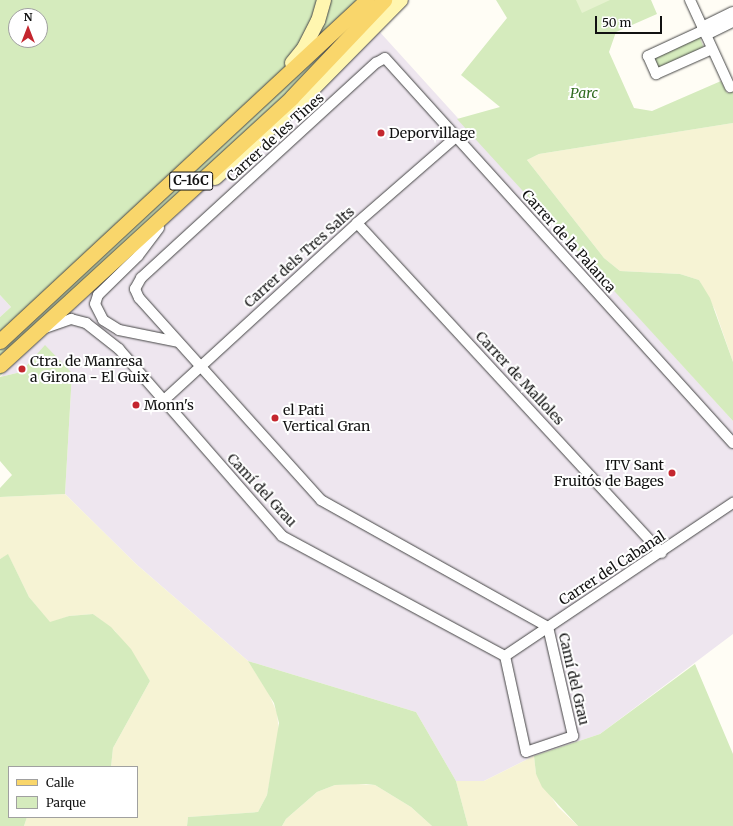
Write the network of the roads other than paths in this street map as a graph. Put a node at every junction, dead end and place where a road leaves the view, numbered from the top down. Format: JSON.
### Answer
{"nodes":[{"id":1,"x":324,"y":0,"type":"edge"},
{"id":2,"x":366,"y":0,"type":"edge"},
{"id":3,"x":377,"y":0,"type":"edge"},
{"id":4,"x":384,"y":0,"type":"edge"},
{"id":5,"x":401,"y":0,"type":"edge"},
{"id":6,"x":690,"y":0,"type":"edge"},
{"id":7,"x":733,"y":12,"type":"edge"},
{"id":8,"x":733,"y":22,"type":"edge"},
{"id":9,"x":704,"y":31,"type":"junction"},
{"id":10,"x":712,"y":49,"type":"junction"},
{"id":11,"x":385,"y":58,"type":"joint"},
{"id":12,"x":730,"y":87,"type":"dead end"},
{"id":13,"x":252,"y":109,"type":"junction"},
{"id":14,"x":456,"y":137,"type":"junction"},
{"id":15,"x":357,"y":223,"type":"junction"},
{"id":16,"x":159,"y":228,"type":"junction"},
{"id":17,"x":135,"y":289,"type":"joint"},
{"id":18,"x":45,"y":325,"type":"junction"},
{"id":19,"x":0,"y":341,"type":"edge"},
{"id":20,"x":178,"y":342,"type":"junction"},
{"id":21,"x":0,"y":357,"type":"edge"},
{"id":22,"x":0,"y":365,"type":"edge"},
{"id":23,"x":199,"y":366,"type":"junction"},
{"id":24,"x":163,"y":401,"type":"junction"},
{"id":25,"x":733,"y":442,"type":"edge"},
{"id":26,"x":733,"y":503,"type":"edge"},
{"id":27,"x":662,"y":553,"type":"junction"},
{"id":28,"x":548,"y":627,"type":"junction"},
{"id":29,"x":505,"y":656,"type":"junction"}],
"edges":[{"from":1,"to":13,"type":"main road"},
{"from":2,"to":13,"type":"main road","number":"C-16C"},
{"from":3,"to":21,"type":"main road","number":"C-16C"},
{"from":4,"to":18,"type":"main road"},
{"from":5,"to":16,"type":"main road"},
{"from":6,"to":9,"type":"street"},
{"from":7,"to":9,"type":"street"},
{"from":8,"to":9,"type":"street"},
{"from":9,"to":10,"type":"street"},
{"from":9,"to":10,"type":"street"},
{"from":10,"to":12,"type":"street"},
{"from":11,"to":14,"type":"street","name":"Carrer de la Palanca"},
{"from":11,"to":17,"type":"street","name":"Carrer de les Tines"},
{"from":13,"to":19,"type":"main road","number":"C-16C"},
{"from":14,"to":15,"type":"street","name":"Carrer dels Tres Salts"},
{"from":14,"to":25,"type":"street","name":"Carrer de la Palanca"},
{"from":15,"to":23,"type":"street","name":"Carrer dels Tres Salts"},
{"from":15,"to":27,"type":"street","name":"Carrer de Malloles"},
{"from":16,"to":18,"type":"main road"},
{"from":16,"to":20,"type":"street"},
{"from":17,"to":20,"type":"street","name":"Camí del Grau"},
{"from":18,"to":22,"type":"main road"},
{"from":18,"to":24,"type":"street","name":"Camí del Grau"},
{"from":20,"to":23,"type":"street","name":"Camí del Grau"},
{"from":23,"to":24,"type":"street","name":"Carrer dels Tres Salts"},
{"from":23,"to":28,"type":"street","name":"Camí del Grau"},
{"from":24,"to":29,"type":"street","name":"Camí del Grau"},
{"from":26,"to":27,"type":"street","name":"Carrer del Cabanal"},
{"from":27,"to":28,"type":"street","name":"Carrer del Cabanal"},
{"from":28,"to":29,"type":"street","name":"Carrer del Cabanal"},
{"from":28,"to":29,"type":"street","name":"Camí del Grau"}]}
